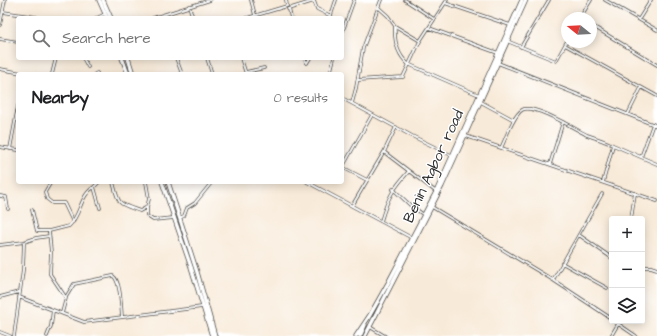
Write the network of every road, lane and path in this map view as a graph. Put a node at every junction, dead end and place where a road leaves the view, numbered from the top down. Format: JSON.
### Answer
{"nodes":[{"id":1,"x":5,"y":0,"type":"edge"},
{"id":2,"x":99,"y":0,"type":"edge"},
{"id":3,"x":103,"y":0,"type":"edge"},
{"id":4,"x":210,"y":0,"type":"edge"},
{"id":5,"x":251,"y":0,"type":"edge"},
{"id":6,"x":286,"y":0,"type":"edge"},
{"id":7,"x":313,"y":0,"type":"edge"},
{"id":8,"x":336,"y":0,"type":"edge"},
{"id":9,"x":354,"y":0,"type":"edge"},
{"id":10,"x":381,"y":0,"type":"edge"},
{"id":11,"x":405,"y":0,"type":"edge"},
{"id":12,"x":447,"y":0,"type":"edge"},
{"id":13,"x":522,"y":0,"type":"edge"},
{"id":14,"x":526,"y":0,"type":"edge"},
{"id":15,"x":549,"y":0,"type":"edge"},
{"id":16,"x":591,"y":0,"type":"edge"},
{"id":17,"x":605,"y":0,"type":"edge"},
{"id":18,"x":651,"y":0,"type":"edge"},
{"id":19,"x":445,"y":3,"type":"junction"},
{"id":20,"x":189,"y":6,"type":"junction"},
{"id":21,"x":288,"y":6,"type":"junction"},
{"id":22,"x":378,"y":7,"type":"junction"},
{"id":23,"x":288,"y":9,"type":"junction"},
{"id":24,"x":2,"y":12,"type":"junction"},
{"id":25,"x":584,"y":12,"type":"edge"},
{"id":26,"x":255,"y":15,"type":"joint"},
{"id":27,"x":29,"y":16,"type":"edge"},
{"id":28,"x":106,"y":16,"type":"edge"},
{"id":29,"x":110,"y":16,"type":"edge"},
{"id":30,"x":158,"y":16,"type":"edge"},
{"id":31,"x":192,"y":16,"type":"edge"},
{"id":32,"x":290,"y":16,"type":"edge"},
{"id":33,"x":329,"y":16,"type":"edge"},
{"id":34,"x":331,"y":16,"type":"edge"},
{"id":35,"x":435,"y":19,"type":"junction"},
{"id":36,"x":639,"y":19,"type":"junction"},
{"id":37,"x":510,"y":25,"type":"junction"},
{"id":38,"x":0,"y":26,"type":"edge"},
{"id":39,"x":395,"y":26,"type":"junction"},
{"id":40,"x":344,"y":28,"type":"edge"},
{"id":41,"x":429,"y":28,"type":"junction"},
{"id":42,"x":597,"y":29,"type":"edge"},
{"id":43,"x":657,"y":30,"type":"edge"},
{"id":44,"x":0,"y":39,"type":"edge"},
{"id":45,"x":420,"y":41,"type":"junction"},
{"id":46,"x":16,"y":42,"type":"edge"},
{"id":47,"x":507,"y":42,"type":"junction"},
{"id":48,"x":522,"y":47,"type":"junction"},
{"id":49,"x":563,"y":48,"type":"edge"},
{"id":50,"x":570,"y":48,"type":"edge"},
{"id":51,"x":498,"y":53,"type":"junction"},
{"id":52,"x":56,"y":60,"type":"edge"},
{"id":53,"x":84,"y":60,"type":"edge"},
{"id":54,"x":123,"y":60,"type":"edge"},
{"id":55,"x":129,"y":60,"type":"edge"},
{"id":56,"x":177,"y":60,"type":"edge"},
{"id":57,"x":207,"y":60,"type":"edge"},
{"id":58,"x":242,"y":60,"type":"edge"},
{"id":59,"x":334,"y":60,"type":"edge"},
{"id":60,"x":498,"y":63,"type":"junction"},
{"id":61,"x":408,"y":64,"type":"junction"},
{"id":62,"x":657,"y":65,"type":"edge"},
{"id":63,"x":88,"y":67,"type":"dead end"},
{"id":64,"x":264,"y":68,"type":"dead end"},
{"id":65,"x":0,"y":69,"type":"edge"},
{"id":66,"x":16,"y":72,"type":"edge"},
{"id":67,"x":52,"y":72,"type":"edge"},
{"id":68,"x":126,"y":72,"type":"edge"},
{"id":69,"x":132,"y":72,"type":"edge"},
{"id":70,"x":181,"y":72,"type":"edge"},
{"id":71,"x":211,"y":72,"type":"edge"},
{"id":72,"x":246,"y":72,"type":"edge"},
{"id":73,"x":250,"y":72,"type":"edge"},
{"id":74,"x":330,"y":72,"type":"edge"},
{"id":75,"x":358,"y":80,"type":"junction"},
{"id":76,"x":641,"y":88,"type":"junction"},
{"id":77,"x":479,"y":95,"type":"junction"},
{"id":78,"x":657,"y":96,"type":"edge"},
{"id":79,"x":344,"y":99,"type":"edge"},
{"id":80,"x":481,"y":102,"type":"junction"},
{"id":81,"x":352,"y":103,"type":"junction"},
{"id":82,"x":628,"y":114,"type":"junction"},
{"id":83,"x":372,"y":115,"type":"junction"},
{"id":84,"x":16,"y":117,"type":"edge"},
{"id":85,"x":514,"y":120,"type":"junction"},
{"id":86,"x":563,"y":122,"type":"junction"},
{"id":87,"x":652,"y":124,"type":"junction"},
{"id":88,"x":657,"y":126,"type":"edge"},
{"id":89,"x":396,"y":127,"type":"junction"},
{"id":90,"x":466,"y":136,"type":"junction"},
{"id":91,"x":613,"y":144,"type":"junction"},
{"id":92,"x":1,"y":148,"type":"edge"},
{"id":93,"x":501,"y":148,"type":"junction"},
{"id":94,"x":10,"y":149,"type":"junction"},
{"id":95,"x":16,"y":150,"type":"edge"},
{"id":96,"x":384,"y":152,"type":"junction"},
{"id":97,"x":453,"y":156,"type":"junction"},
{"id":98,"x":641,"y":157,"type":"junction"},
{"id":99,"x":344,"y":164,"type":"edge"},
{"id":100,"x":550,"y":164,"type":"junction"},
{"id":101,"x":657,"y":164,"type":"edge"},
{"id":102,"x":344,"y":168,"type":"edge"},
{"id":103,"x":410,"y":170,"type":"junction"},
{"id":104,"x":367,"y":180,"type":"junction"},
{"id":105,"x":602,"y":182,"type":"junction"},
{"id":106,"x":50,"y":184,"type":"edge"},
{"id":107,"x":97,"y":184,"type":"edge"},
{"id":108,"x":113,"y":184,"type":"edge"},
{"id":109,"x":146,"y":184,"type":"edge"},
{"id":110,"x":163,"y":184,"type":"edge"},
{"id":111,"x":169,"y":184,"type":"edge"},
{"id":112,"x":210,"y":184,"type":"edge"},
{"id":113,"x":311,"y":184,"type":"edge"},
{"id":114,"x":94,"y":187,"type":"junction"},
{"id":115,"x":393,"y":189,"type":"junction"},
{"id":116,"x":436,"y":192,"type":"junction"},
{"id":117,"x":635,"y":193,"type":"junction"},
{"id":118,"x":602,"y":194,"type":"dead end"},
{"id":119,"x":0,"y":196,"type":"edge"},
{"id":120,"x":657,"y":201,"type":"edge"},
{"id":121,"x":352,"y":206,"type":"junction"},
{"id":122,"x":147,"y":207,"type":"junction"},
{"id":123,"x":432,"y":207,"type":"junction"},
{"id":124,"x":100,"y":208,"type":"dead end"},
{"id":125,"x":8,"y":209,"type":"dead end"},
{"id":126,"x":32,"y":210,"type":"dead end"},
{"id":127,"x":424,"y":215,"type":"junction"},
{"id":128,"x":631,"y":216,"type":"edge"},
{"id":129,"x":174,"y":218,"type":"junction"},
{"id":130,"x":179,"y":218,"type":"junction"},
{"id":131,"x":381,"y":221,"type":"junction"},
{"id":132,"x":73,"y":222,"type":"junction"},
{"id":133,"x":49,"y":231,"type":"junction"},
{"id":134,"x":579,"y":235,"type":"junction"},
{"id":135,"x":49,"y":236,"type":"junction"},
{"id":136,"x":413,"y":238,"type":"junction"},
{"id":137,"x":24,"y":242,"type":"junction"},
{"id":138,"x":0,"y":245,"type":"edge"},
{"id":139,"x":609,"y":256,"type":"edge"},
{"id":140,"x":562,"y":263,"type":"junction"},
{"id":141,"x":645,"y":267,"type":"edge"},
{"id":142,"x":657,"y":269,"type":"edge"},
{"id":143,"x":553,"y":280,"type":"junction"},
{"id":144,"x":607,"y":288,"type":"dead end"},
{"id":145,"x":19,"y":292,"type":"junction"},
{"id":146,"x":0,"y":297,"type":"edge"},
{"id":147,"x":19,"y":297,"type":"junction"},
{"id":148,"x":66,"y":297,"type":"junction"},
{"id":149,"x":203,"y":306,"type":"junction"},
{"id":150,"x":54,"y":310,"type":"junction"},
{"id":151,"x":62,"y":313,"type":"junction"},
{"id":152,"x":370,"y":315,"type":"junction"},
{"id":153,"x":122,"y":317,"type":"junction"},
{"id":154,"x":609,"y":317,"type":"edge"},
{"id":155,"x":374,"y":318,"type":"junction"},
{"id":156,"x":618,"y":324,"type":"joint"},
{"id":157,"x":370,"y":327,"type":"junction"},
{"id":158,"x":212,"y":330,"type":"junction"},
{"id":159,"x":0,"y":332,"type":"edge"},
{"id":160,"x":10,"y":336,"type":"edge"},
{"id":161,"x":14,"y":336,"type":"edge"},
{"id":162,"x":47,"y":336,"type":"edge"},
{"id":163,"x":212,"y":336,"type":"edge"},
{"id":164,"x":216,"y":336,"type":"edge"},
{"id":165,"x":356,"y":336,"type":"edge"},
{"id":166,"x":360,"y":336,"type":"edge"},
{"id":167,"x":364,"y":336,"type":"edge"},
{"id":168,"x":385,"y":336,"type":"edge"},
{"id":169,"x":611,"y":336,"type":"edge"},
{"id":170,"x":636,"y":336,"type":"edge"}],
"edges":[{"from":1,"to":24,"type":"street"},
{"from":2,"to":28,"type":"highway"},
{"from":3,"to":29,"type":"highway"},
{"from":4,"to":20,"type":"street"},
{"from":5,"to":26,"type":"street"},
{"from":6,"to":21,"type":"street"},
{"from":7,"to":23,"type":"street"},
{"from":7,"to":33,"type":"street"},
{"from":8,"to":34,"type":"street"},
{"from":9,"to":40,"type":"street"},
{"from":10,"to":22,"type":"street"},
{"from":11,"to":35,"type":"street"},
{"from":12,"to":19,"type":"street"},
{"from":13,"to":37,"type":"highway","name":"Benin Agbor road"},
{"from":14,"to":47,"type":"highway","name":"Benin Agbor road"},
{"from":15,"to":48,"type":"street"},
{"from":16,"to":25,"type":"street"},
{"from":17,"to":36,"type":"street"},
{"from":18,"to":36,"type":"street"},
{"from":19,"to":35,"type":"street"},
{"from":19,"to":37,"type":"street"},
{"from":20,"to":30,"type":"street"},
{"from":20,"to":31,"type":"street"},
{"from":21,"to":23,"type":"street"},
{"from":21,"to":26,"type":"street"},
{"from":22,"to":39,"type":"street"},
{"from":22,"to":75,"type":"street"},
{"from":23,"to":32,"type":"street"},
{"from":24,"to":27,"type":"street"},
{"from":24,"to":38,"type":"street"},
{"from":35,"to":41,"type":"street"},
{"from":36,"to":43,"type":"street"},
{"from":37,"to":51,"type":"highway","name":"Benin Agbor road"},
{"from":39,"to":45,"type":"street"},
{"from":39,"to":61,"type":"street"},
{"from":41,"to":45,"type":"street"},
{"from":41,"to":51,"type":"street"},
{"from":42,"to":62,"type":"street"},
{"from":44,"to":46,"type":"street"},
{"from":45,"to":61,"type":"street"},
{"from":47,"to":48,"type":"street"},
{"from":47,"to":60,"type":"highway","name":"Benin Agbor road"},
{"from":48,"to":49,"type":"street"},
{"from":50,"to":76,"type":"street"},
{"from":51,"to":77,"type":"highway","name":"Benin Agbor road"},
{"from":52,"to":67,"type":"street"},
{"from":53,"to":63,"type":"street"},
{"from":54,"to":68,"type":"highway"},
{"from":55,"to":69,"type":"highway"},
{"from":56,"to":70,"type":"street"},
{"from":57,"to":71,"type":"street"},
{"from":58,"to":72,"type":"street"},
{"from":59,"to":74,"type":"street"},
{"from":60,"to":80,"type":"highway","name":"Benin Agbor road"},
{"from":60,"to":82,"type":"street"},
{"from":61,"to":75,"type":"street"},
{"from":61,"to":77,"type":"street"},
{"from":64,"to":73,"type":"street"},
{"from":65,"to":66,"type":"street"},
{"from":75,"to":81,"type":"street"},
{"from":76,"to":78,"type":"street"},
{"from":76,"to":82,"type":"street"},
{"from":77,"to":97,"type":"highway","name":"Benin Agbor road"},
{"from":79,"to":81,"type":"street"},
{"from":80,"to":85,"type":"street"},
{"from":80,"to":90,"type":"highway","name":"Benin Agbor road"},
{"from":81,"to":83,"type":"street"},
{"from":82,"to":87,"type":"street"},
{"from":83,"to":89,"type":"street"},
{"from":83,"to":99,"type":"street"},
{"from":84,"to":94,"type":"street"},
{"from":85,"to":86,"type":"street"},
{"from":85,"to":93,"type":"street"},
{"from":86,"to":91,"type":"street"},
{"from":86,"to":100,"type":"street"},
{"from":87,"to":88,"type":"street"},
{"from":87,"to":98,"type":"street"},
{"from":89,"to":96,"type":"street"},
{"from":89,"to":97,"type":"street"},
{"from":90,"to":93,"type":"street"},
{"from":90,"to":123,"type":"highway","name":"Benin Agbor road"},
{"from":91,"to":98,"type":"street"},
{"from":91,"to":105,"type":"street"},
{"from":92,"to":94,"type":"street"},
{"from":93,"to":100,"type":"street"},
{"from":94,"to":95,"type":"street"},
{"from":96,"to":103,"type":"street"},
{"from":96,"to":104,"type":"street"},
{"from":97,"to":116,"type":"highway","name":"Benin Agbor road"},
{"from":98,"to":101,"type":"street"},
{"from":100,"to":105,"type":"street"},
{"from":102,"to":104,"type":"street"},
{"from":103,"to":115,"type":"street"},
{"from":103,"to":116,"type":"street"},
{"from":104,"to":121,"type":"street"},
{"from":105,"to":117,"type":"street"},
{"from":106,"to":132,"type":"street"},
{"from":107,"to":114,"type":"street"},
{"from":108,"to":122,"type":"street"},
{"from":109,"to":122,"type":"street"},
{"from":110,"to":129,"type":"highway"},
{"from":111,"to":130,"type":"highway"},
{"from":112,"to":130,"type":"street"},
{"from":113,"to":121,"type":"street"},
{"from":114,"to":124,"type":"street"},
{"from":114,"to":132,"type":"street"},
{"from":115,"to":127,"type":"street"},
{"from":115,"to":131,"type":"street"},
{"from":116,"to":127,"type":"highway","name":"Benin Agbor road"},
{"from":117,"to":120,"type":"street"},
{"from":117,"to":128,"type":"street"},
{"from":118,"to":134,"type":"street"},
{"from":119,"to":125,"type":"street"},
{"from":121,"to":131,"type":"street"},
{"from":122,"to":129,"type":"street"},
{"from":123,"to":136,"type":"highway","name":"Benin Agbor road"},
{"from":123,"to":143,"type":"street"},
{"from":126,"to":133,"type":"street"},
{"from":127,"to":136,"type":"highway","name":"Benin Agbor road"},
{"from":129,"to":149,"type":"highway"},
{"from":130,"to":158,"type":"highway"},
{"from":131,"to":136,"type":"street"},
{"from":132,"to":133,"type":"street"},
{"from":133,"to":135,"type":"street"},
{"from":134,"to":139,"type":"street"},
{"from":134,"to":140,"type":"street"},
{"from":135,"to":137,"type":"street"},
{"from":135,"to":148,"type":"street"},
{"from":136,"to":152,"type":"highway","name":"Benin Agbor road"},
{"from":136,"to":155,"type":"highway","name":"Benin Agbor road"},
{"from":137,"to":138,"type":"street"},
{"from":137,"to":145,"type":"street"},
{"from":140,"to":143,"type":"street"},
{"from":140,"to":144,"type":"street"},
{"from":141,"to":142,"type":"street"},
{"from":143,"to":154,"type":"street"},
{"from":145,"to":146,"type":"street"},
{"from":145,"to":147,"type":"street"},
{"from":147,"to":150,"type":"street"},
{"from":147,"to":161,"type":"street"},
{"from":148,"to":151,"type":"street"},
{"from":148,"to":153,"type":"street"},
{"from":149,"to":153,"type":"street"},
{"from":149,"to":158,"type":"highway"},
{"from":150,"to":151,"type":"street"},
{"from":150,"to":162,"type":"street"},
{"from":151,"to":153,"type":"street"},
{"from":152,"to":165,"type":"highway","name":"Benin Agbor road"},
{"from":152,"to":166,"type":"highway"},
{"from":155,"to":157,"type":"highway","name":"Benin Agbor road"},
{"from":155,"to":167,"type":"highway"},
{"from":156,"to":169,"type":"street"},
{"from":156,"to":170,"type":"street"},
{"from":157,"to":167,"type":"highway","name":"Benin Agbor road"},
{"from":157,"to":168,"type":"street"},
{"from":158,"to":163,"type":"highway"},
{"from":158,"to":164,"type":"highway"},
{"from":159,"to":160,"type":"street"}]}
